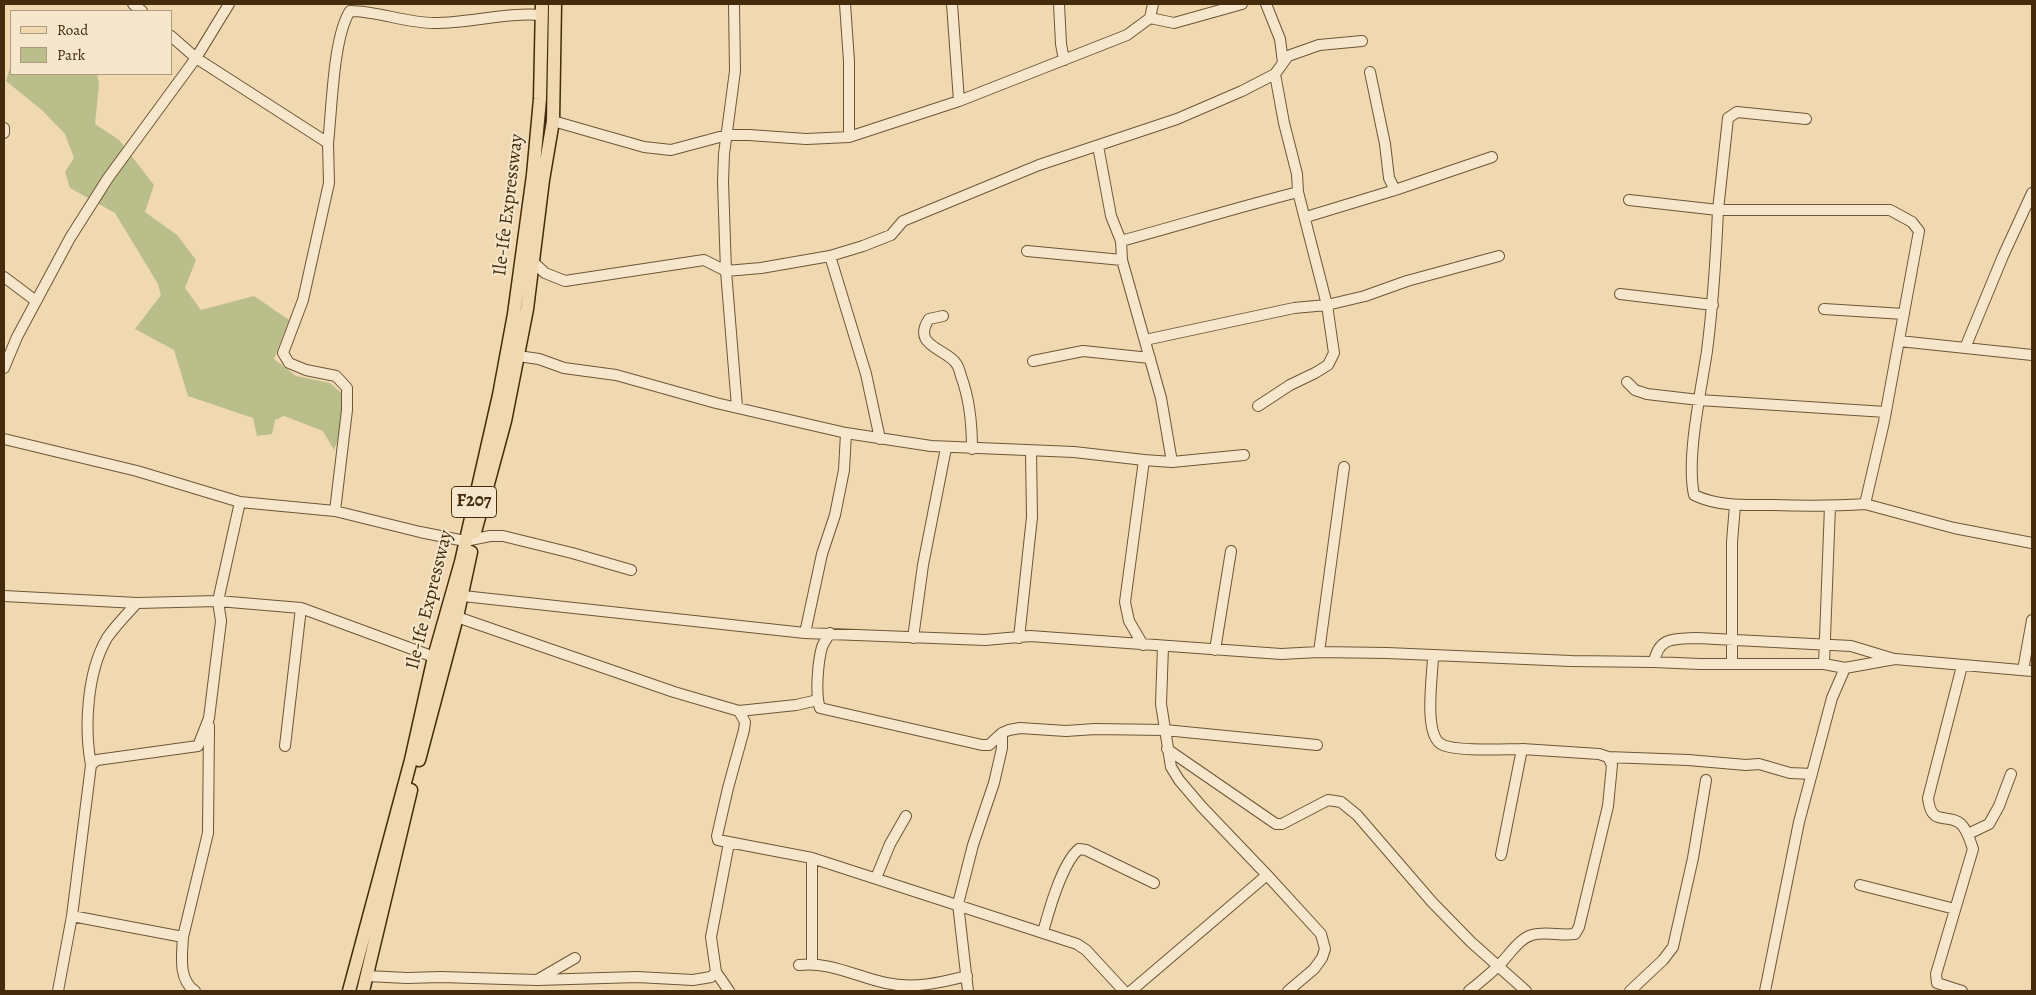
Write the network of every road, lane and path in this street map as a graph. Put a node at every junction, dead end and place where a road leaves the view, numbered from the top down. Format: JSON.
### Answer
{"nodes":[{"id":1,"x":229,"y":4,"type":"edge"},
{"id":2,"x":555,"y":4,"type":"edge"},
{"id":3,"x":734,"y":4,"type":"edge"},
{"id":4,"x":846,"y":4,"type":"edge"},
{"id":5,"x":952,"y":4,"type":"edge"},
{"id":6,"x":1059,"y":4,"type":"edge"},
{"id":7,"x":1153,"y":4,"type":"edge"},
{"id":8,"x":1242,"y":4,"type":"edge"},
{"id":9,"x":1266,"y":4,"type":"edge"},
{"id":10,"x":520,"y":8,"type":"edge"},
{"id":11,"x":542,"y":9,"type":"edge"},
{"id":12,"x":1150,"y":18,"type":"junction"},
{"id":13,"x":172,"y":37,"type":"edge"},
{"id":14,"x":1362,"y":41,"type":"dead end"},
{"id":15,"x":196,"y":58,"type":"junction"},
{"id":16,"x":1064,"y":60,"type":"junction"},
{"id":17,"x":1283,"y":63,"type":"junction"},
{"id":18,"x":1370,"y":72,"type":"dead end"},
{"id":19,"x":1275,"y":74,"type":"junction"},
{"id":20,"x":959,"y":101,"type":"junction"},
{"id":21,"x":1806,"y":119,"type":"dead end"},
{"id":22,"x":553,"y":121,"type":"junction"},
{"id":23,"x":4,"y":128,"type":"edge"},
{"id":24,"x":4,"y":133,"type":"edge"},
{"id":25,"x":727,"y":135,"type":"junction"},
{"id":26,"x":849,"y":137,"type":"junction"},
{"id":27,"x":328,"y":143,"type":"junction"},
{"id":28,"x":1098,"y":146,"type":"junction"},
{"id":29,"x":1492,"y":157,"type":"dead end"},
{"id":30,"x":1395,"y":190,"type":"junction"},
{"id":31,"x":1298,"y":192,"type":"junction"},
{"id":32,"x":2032,"y":193,"type":"edge"},
{"id":33,"x":1629,"y":200,"type":"dead end"},
{"id":34,"x":1718,"y":210,"type":"junction"},
{"id":35,"x":1306,"y":217,"type":"junction"},
{"id":36,"x":1121,"y":240,"type":"junction"},
{"id":37,"x":1027,"y":251,"type":"dead end"},
{"id":38,"x":830,"y":256,"type":"junction"},
{"id":39,"x":1499,"y":256,"type":"dead end"},
{"id":40,"x":1122,"y":260,"type":"junction"},
{"id":41,"x":533,"y":262,"type":"junction"},
{"id":42,"x":726,"y":271,"type":"junction"},
{"id":43,"x":4,"y":277,"type":"edge"},
{"id":44,"x":522,"y":292,"type":"junction"},
{"id":45,"x":1620,"y":294,"type":"dead end"},
{"id":46,"x":36,"y":301,"type":"junction"},
{"id":47,"x":1327,"y":305,"type":"junction"},
{"id":48,"x":1713,"y":305,"type":"junction"},
{"id":49,"x":1824,"y":309,"type":"dead end"},
{"id":50,"x":1904,"y":314,"type":"junction"},
{"id":51,"x":943,"y":316,"type":"dead end"},
{"id":52,"x":1145,"y":340,"type":"junction"},
{"id":53,"x":1899,"y":341,"type":"junction"},
{"id":54,"x":1965,"y":348,"type":"junction"},
{"id":55,"x":2032,"y":355,"type":"edge"},
{"id":56,"x":518,"y":356,"type":"junction"},
{"id":57,"x":1150,"y":358,"type":"junction"},
{"id":58,"x":1034,"y":361,"type":"dead end"},
{"id":59,"x":4,"y":368,"type":"edge"},
{"id":60,"x":1627,"y":382,"type":"dead end"},
{"id":61,"x":1699,"y":400,"type":"junction"},
{"id":62,"x":1258,"y":406,"type":"dead end"},
{"id":63,"x":737,"y":407,"type":"junction"},
{"id":64,"x":1886,"y":412,"type":"junction"},
{"id":65,"x":846,"y":433,"type":"junction"},
{"id":66,"x":4,"y":439,"type":"edge"},
{"id":67,"x":880,"y":439,"type":"junction"},
{"id":68,"x":946,"y":448,"type":"junction"},
{"id":69,"x":972,"y":449,"type":"junction"},
{"id":70,"x":1031,"y":452,"type":"junction"},
{"id":71,"x":1244,"y":455,"type":"dead end"},
{"id":72,"x":1144,"y":460,"type":"junction"},
{"id":73,"x":1172,"y":462,"type":"junction"},
{"id":74,"x":1344,"y":467,"type":"dead end"},
{"id":75,"x":240,"y":502,"type":"junction"},
{"id":76,"x":1865,"y":504,"type":"junction"},
{"id":77,"x":1735,"y":505,"type":"junction"},
{"id":78,"x":1830,"y":506,"type":"junction"},
{"id":79,"x":335,"y":511,"type":"junction"},
{"id":80,"x":469,"y":541,"type":"junction"},
{"id":81,"x":2032,"y":542,"type":"edge"},
{"id":82,"x":1231,"y":551,"type":"dead end"},
{"id":83,"x":631,"y":570,"type":"dead end"},
{"id":84,"x":4,"y":596,"type":"edge"},
{"id":85,"x":463,"y":596,"type":"junction"},
{"id":86,"x":218,"y":601,"type":"junction"},
{"id":87,"x":137,"y":603,"type":"junction"},
{"id":88,"x":301,"y":608,"type":"junction"},
{"id":89,"x":457,"y":617,"type":"junction"},
{"id":90,"x":2032,"y":620,"type":"edge"},
{"id":91,"x":830,"y":633,"type":"junction"},
{"id":92,"x":805,"y":634,"type":"junction"},
{"id":93,"x":913,"y":638,"type":"junction"},
{"id":94,"x":1019,"y":638,"type":"junction"},
{"id":95,"x":1732,"y":641,"type":"junction"},
{"id":96,"x":1825,"y":644,"type":"junction"},
{"id":97,"x":1142,"y":645,"type":"junction"},
{"id":98,"x":1163,"y":646,"type":"junction"},
{"id":99,"x":1215,"y":650,"type":"junction"},
{"id":100,"x":1318,"y":652,"type":"junction"},
{"id":101,"x":1433,"y":655,"type":"junction"},
{"id":102,"x":434,"y":657,"type":"junction"},
{"id":103,"x":1895,"y":659,"type":"junction"},
{"id":104,"x":1654,"y":662,"type":"junction"},
{"id":105,"x":1732,"y":664,"type":"junction"},
{"id":106,"x":1824,"y":664,"type":"junction"},
{"id":107,"x":1962,"y":666,"type":"junction"},
{"id":108,"x":1845,"y":668,"type":"junction"},
{"id":109,"x":2028,"y":671,"type":"edge"},
{"id":110,"x":818,"y":700,"type":"junction"},
{"id":111,"x":739,"y":711,"type":"junction"},
{"id":112,"x":209,"y":718,"type":"junction"},
{"id":113,"x":1165,"y":730,"type":"junction"},
{"id":114,"x":1002,"y":733,"type":"junction"},
{"id":115,"x":1317,"y":745,"type":"dead end"},
{"id":116,"x":285,"y":746,"type":"dead end"},
{"id":117,"x":1167,"y":749,"type":"junction"},
{"id":118,"x":1522,"y":749,"type":"junction"},
{"id":119,"x":1608,"y":757,"type":"junction"},
{"id":120,"x":91,"y":765,"type":"junction"},
{"id":121,"x":1812,"y":774,"type":"junction"},
{"id":122,"x":2011,"y":774,"type":"dead end"},
{"id":123,"x":1706,"y":780,"type":"dead end"},
{"id":124,"x":906,"y":816,"type":"dead end"},
{"id":125,"x":1968,"y":834,"type":"junction"},
{"id":126,"x":729,"y":843,"type":"junction"},
{"id":127,"x":1501,"y":855,"type":"dead end"},
{"id":128,"x":812,"y":858,"type":"junction"},
{"id":129,"x":1267,"y":875,"type":"junction"},
{"id":130,"x":876,"y":878,"type":"junction"},
{"id":131,"x":1154,"y":883,"type":"dead end"},
{"id":132,"x":1860,"y":885,"type":"dead end"},
{"id":133,"x":958,"y":904,"type":"junction"},
{"id":134,"x":1955,"y":909,"type":"junction"},
{"id":135,"x":72,"y":916,"type":"junction"},
{"id":136,"x":1044,"y":932,"type":"junction"},
{"id":137,"x":183,"y":937,"type":"junction"},
{"id":138,"x":574,"y":958,"type":"dead end"},
{"id":139,"x":812,"y":963,"type":"junction"},
{"id":140,"x":799,"y":965,"type":"dead end"},
{"id":141,"x":1498,"y":966,"type":"junction"},
{"id":142,"x":716,"y":972,"type":"junction"},
{"id":143,"x":367,"y":976,"type":"junction"},
{"id":144,"x":967,"y":976,"type":"junction"},
{"id":145,"x":537,"y":980,"type":"junction"},
{"id":146,"x":58,"y":991,"type":"edge"},
{"id":147,"x":195,"y":991,"type":"edge"},
{"id":148,"x":349,"y":991,"type":"edge"},
{"id":149,"x":363,"y":991,"type":"edge"},
{"id":150,"x":729,"y":991,"type":"edge"},
{"id":151,"x":968,"y":991,"type":"edge"},
{"id":152,"x":1124,"y":991,"type":"edge"},
{"id":153,"x":1131,"y":991,"type":"edge"},
{"id":154,"x":1288,"y":991,"type":"edge"},
{"id":155,"x":1469,"y":991,"type":"edge"},
{"id":156,"x":1526,"y":991,"type":"edge"},
{"id":157,"x":1630,"y":991,"type":"edge"},
{"id":158,"x":1764,"y":991,"type":"edge"},
{"id":159,"x":1962,"y":991,"type":"edge"}],
"edges":[{"from":1,"to":15,"type":"street"},
{"from":2,"to":22,"type":"main road","name":"Ile-Ife Expressway","number":"F207"},
{"from":3,"to":25,"type":"street"},
{"from":4,"to":26,"type":"street"},
{"from":5,"to":20,"type":"street"},
{"from":6,"to":16,"type":"street"},
{"from":7,"to":12,"type":"street"},
{"from":8,"to":12,"type":"street"},
{"from":9,"to":17,"type":"street"},
{"from":10,"to":11,"type":"street"},
{"from":10,"to":27,"type":"street"},
{"from":11,"to":44,"type":"main road","name":"Ile-Ife Expressway","number":"F207"},
{"from":12,"to":16,"type":"street"},
{"from":13,"to":15,"type":"street"},
{"from":14,"to":17,"type":"street"},
{"from":15,"to":27,"type":"street"},
{"from":15,"to":46,"type":"street"},
{"from":16,"to":20,"type":"street"},
{"from":17,"to":19,"type":"street"},
{"from":18,"to":30,"type":"street"},
{"from":19,"to":28,"type":"street"},
{"from":19,"to":31,"type":"street"},
{"from":20,"to":26,"type":"street"},
{"from":21,"to":34,"type":"street"},
{"from":22,"to":25,"type":"street"},
{"from":22,"to":41,"type":"main road","name":"Ile-Ife Expressway","number":"F207"},
{"from":23,"to":24,"type":"street"},
{"from":25,"to":26,"type":"street"},
{"from":25,"to":42,"type":"street"},
{"from":27,"to":79,"type":"street"},
{"from":28,"to":36,"type":"street"},
{"from":28,"to":38,"type":"street"},
{"from":29,"to":30,"type":"street"},
{"from":30,"to":35,"type":"street"},
{"from":31,"to":35,"type":"street"},
{"from":31,"to":36,"type":"street"},
{"from":32,"to":54,"type":"street"},
{"from":33,"to":34,"type":"street"},
{"from":34,"to":48,"type":"street"},
{"from":34,"to":50,"type":"street"},
{"from":35,"to":47,"type":"street"},
{"from":36,"to":40,"type":"street"},
{"from":37,"to":40,"type":"street"},
{"from":38,"to":42,"type":"street"},
{"from":38,"to":67,"type":"street"},
{"from":39,"to":47,"type":"street"},
{"from":40,"to":52,"type":"street"},
{"from":41,"to":42,"type":"street"},
{"from":41,"to":44,"type":"main road","name":"Ile-Ife Expressway","number":"F207"},
{"from":42,"to":63,"type":"street"},
{"from":43,"to":46,"type":"street"},
{"from":44,"to":56,"type":"main road","name":"Ile-Ife Expressway","number":"F207"},
{"from":44,"to":80,"type":"main road","name":"Ile-Ife Expressway","number":"F207"},
{"from":45,"to":48,"type":"street"},
{"from":46,"to":59,"type":"street"},
{"from":47,"to":52,"type":"street"},
{"from":47,"to":62,"type":"street"},
{"from":48,"to":61,"type":"street"},
{"from":49,"to":50,"type":"street"},
{"from":50,"to":53,"type":"street"},
{"from":51,"to":69,"type":"street"},
{"from":52,"to":57,"type":"street"},
{"from":53,"to":54,"type":"street"},
{"from":53,"to":64,"type":"street"},
{"from":54,"to":55,"type":"street"},
{"from":56,"to":63,"type":"street"},
{"from":56,"to":80,"type":"main road","name":"Ile-Ife Expressway","number":"F207"},
{"from":57,"to":58,"type":"street"},
{"from":57,"to":73,"type":"street"},
{"from":60,"to":61,"type":"street"},
{"from":61,"to":64,"type":"street"},
{"from":61,"to":77,"type":"street"},
{"from":63,"to":65,"type":"street"},
{"from":64,"to":76,"type":"street"},
{"from":65,"to":67,"type":"street"},
{"from":65,"to":92,"type":"street"},
{"from":66,"to":75,"type":"street"},
{"from":67,"to":68,"type":"street"},
{"from":68,"to":69,"type":"street"},
{"from":68,"to":93,"type":"street"},
{"from":69,"to":70,"type":"street"},
{"from":70,"to":72,"type":"street"},
{"from":70,"to":94,"type":"street"},
{"from":71,"to":73,"type":"street"},
{"from":72,"to":73,"type":"street"},
{"from":72,"to":97,"type":"street"},
{"from":74,"to":100,"type":"street"},
{"from":75,"to":79,"type":"street"},
{"from":75,"to":86,"type":"street"},
{"from":76,"to":78,"type":"street"},
{"from":76,"to":81,"type":"street"},
{"from":77,"to":78,"type":"street"},
{"from":77,"to":95,"type":"street"},
{"from":78,"to":96,"type":"street"},
{"from":79,"to":80,"type":"street"},
{"from":80,"to":83,"type":"street"},
{"from":80,"to":85,"type":"main road","name":"Ile-Ife Expressway","number":"F207"},
{"from":80,"to":102,"type":"main road","name":"Ile-Ife Expressway","number":"F207"},
{"from":82,"to":99,"type":"street"},
{"from":84,"to":87,"type":"street"},
{"from":85,"to":89,"type":"main road","name":"Ile-Ife Expressway","number":"F207"},
{"from":85,"to":92,"type":"street"},
{"from":86,"to":87,"type":"street"},
{"from":86,"to":88,"type":"street"},
{"from":86,"to":112,"type":"street"},
{"from":87,"to":120,"type":"street"},
{"from":88,"to":102,"type":"street"},
{"from":88,"to":116,"type":"street"},
{"from":89,"to":111,"type":"street"},
{"from":89,"to":143,"type":"main road","name":"Ile-Ife Expressway","number":"F207"},
{"from":90,"to":109,"type":"street"},
{"from":91,"to":92,"type":"street"},
{"from":91,"to":93,"type":"street"},
{"from":91,"to":110,"type":"street"},
{"from":93,"to":94,"type":"street"},
{"from":94,"to":97,"type":"street"},
{"from":95,"to":96,"type":"street"},
{"from":95,"to":104,"type":"street"},
{"from":95,"to":105,"type":"street"},
{"from":96,"to":103,"type":"street"},
{"from":96,"to":106,"type":"street"},
{"from":97,"to":98,"type":"street"},
{"from":98,"to":99,"type":"street"},
{"from":98,"to":113,"type":"street"},
{"from":99,"to":100,"type":"street"},
{"from":100,"to":101,"type":"street"},
{"from":101,"to":104,"type":"street"},
{"from":101,"to":118,"type":"street"},
{"from":102,"to":148,"type":"main road","name":"Ile-Ife Expressway","number":"F207"},
{"from":103,"to":107,"type":"street"},
{"from":103,"to":108,"type":"street"},
{"from":104,"to":105,"type":"street"},
{"from":105,"to":106,"type":"street"},
{"from":106,"to":108,"type":"street"},
{"from":107,"to":109,"type":"street"},
{"from":107,"to":125,"type":"street"},
{"from":108,"to":121,"type":"street"},
{"from":110,"to":111,"type":"street"},
{"from":110,"to":114,"type":"street"},
{"from":111,"to":126,"type":"street"},
{"from":112,"to":120,"type":"street"},
{"from":112,"to":137,"type":"street"},
{"from":113,"to":114,"type":"street"},
{"from":113,"to":115,"type":"street"},
{"from":113,"to":117,"type":"street"},
{"from":114,"to":133,"type":"street"},
{"from":117,"to":129,"type":"street"},
{"from":117,"to":141,"type":"street"},
{"from":118,"to":119,"type":"street"},
{"from":118,"to":127,"type":"street"},
{"from":119,"to":121,"type":"street"},
{"from":119,"to":141,"type":"street"},
{"from":120,"to":135,"type":"street"},
{"from":121,"to":158,"type":"street"},
{"from":122,"to":125,"type":"street"},
{"from":123,"to":157,"type":"street"},
{"from":124,"to":130,"type":"street"},
{"from":125,"to":134,"type":"street"},
{"from":126,"to":128,"type":"street"},
{"from":126,"to":142,"type":"street"},
{"from":128,"to":130,"type":"street"},
{"from":128,"to":139,"type":"street"},
{"from":129,"to":153,"type":"street"},
{"from":129,"to":154,"type":"street"},
{"from":130,"to":133,"type":"street"},
{"from":131,"to":136,"type":"street"},
{"from":132,"to":134,"type":"street"},
{"from":133,"to":136,"type":"street"},
{"from":133,"to":144,"type":"street"},
{"from":134,"to":159,"type":"street"},
{"from":135,"to":137,"type":"street"},
{"from":135,"to":146,"type":"street"},
{"from":136,"to":152,"type":"street"},
{"from":137,"to":147,"type":"street"},
{"from":138,"to":145,"type":"street"},
{"from":139,"to":140,"type":"street"},
{"from":139,"to":144,"type":"street"},
{"from":141,"to":155,"type":"street"},
{"from":141,"to":156,"type":"street"},
{"from":142,"to":145,"type":"street"},
{"from":142,"to":150,"type":"street"},
{"from":143,"to":145,"type":"street"},
{"from":143,"to":149,"type":"main road","name":"Ile-Ife Expressway","number":"F207"},
{"from":144,"to":151,"type":"street"}]}
